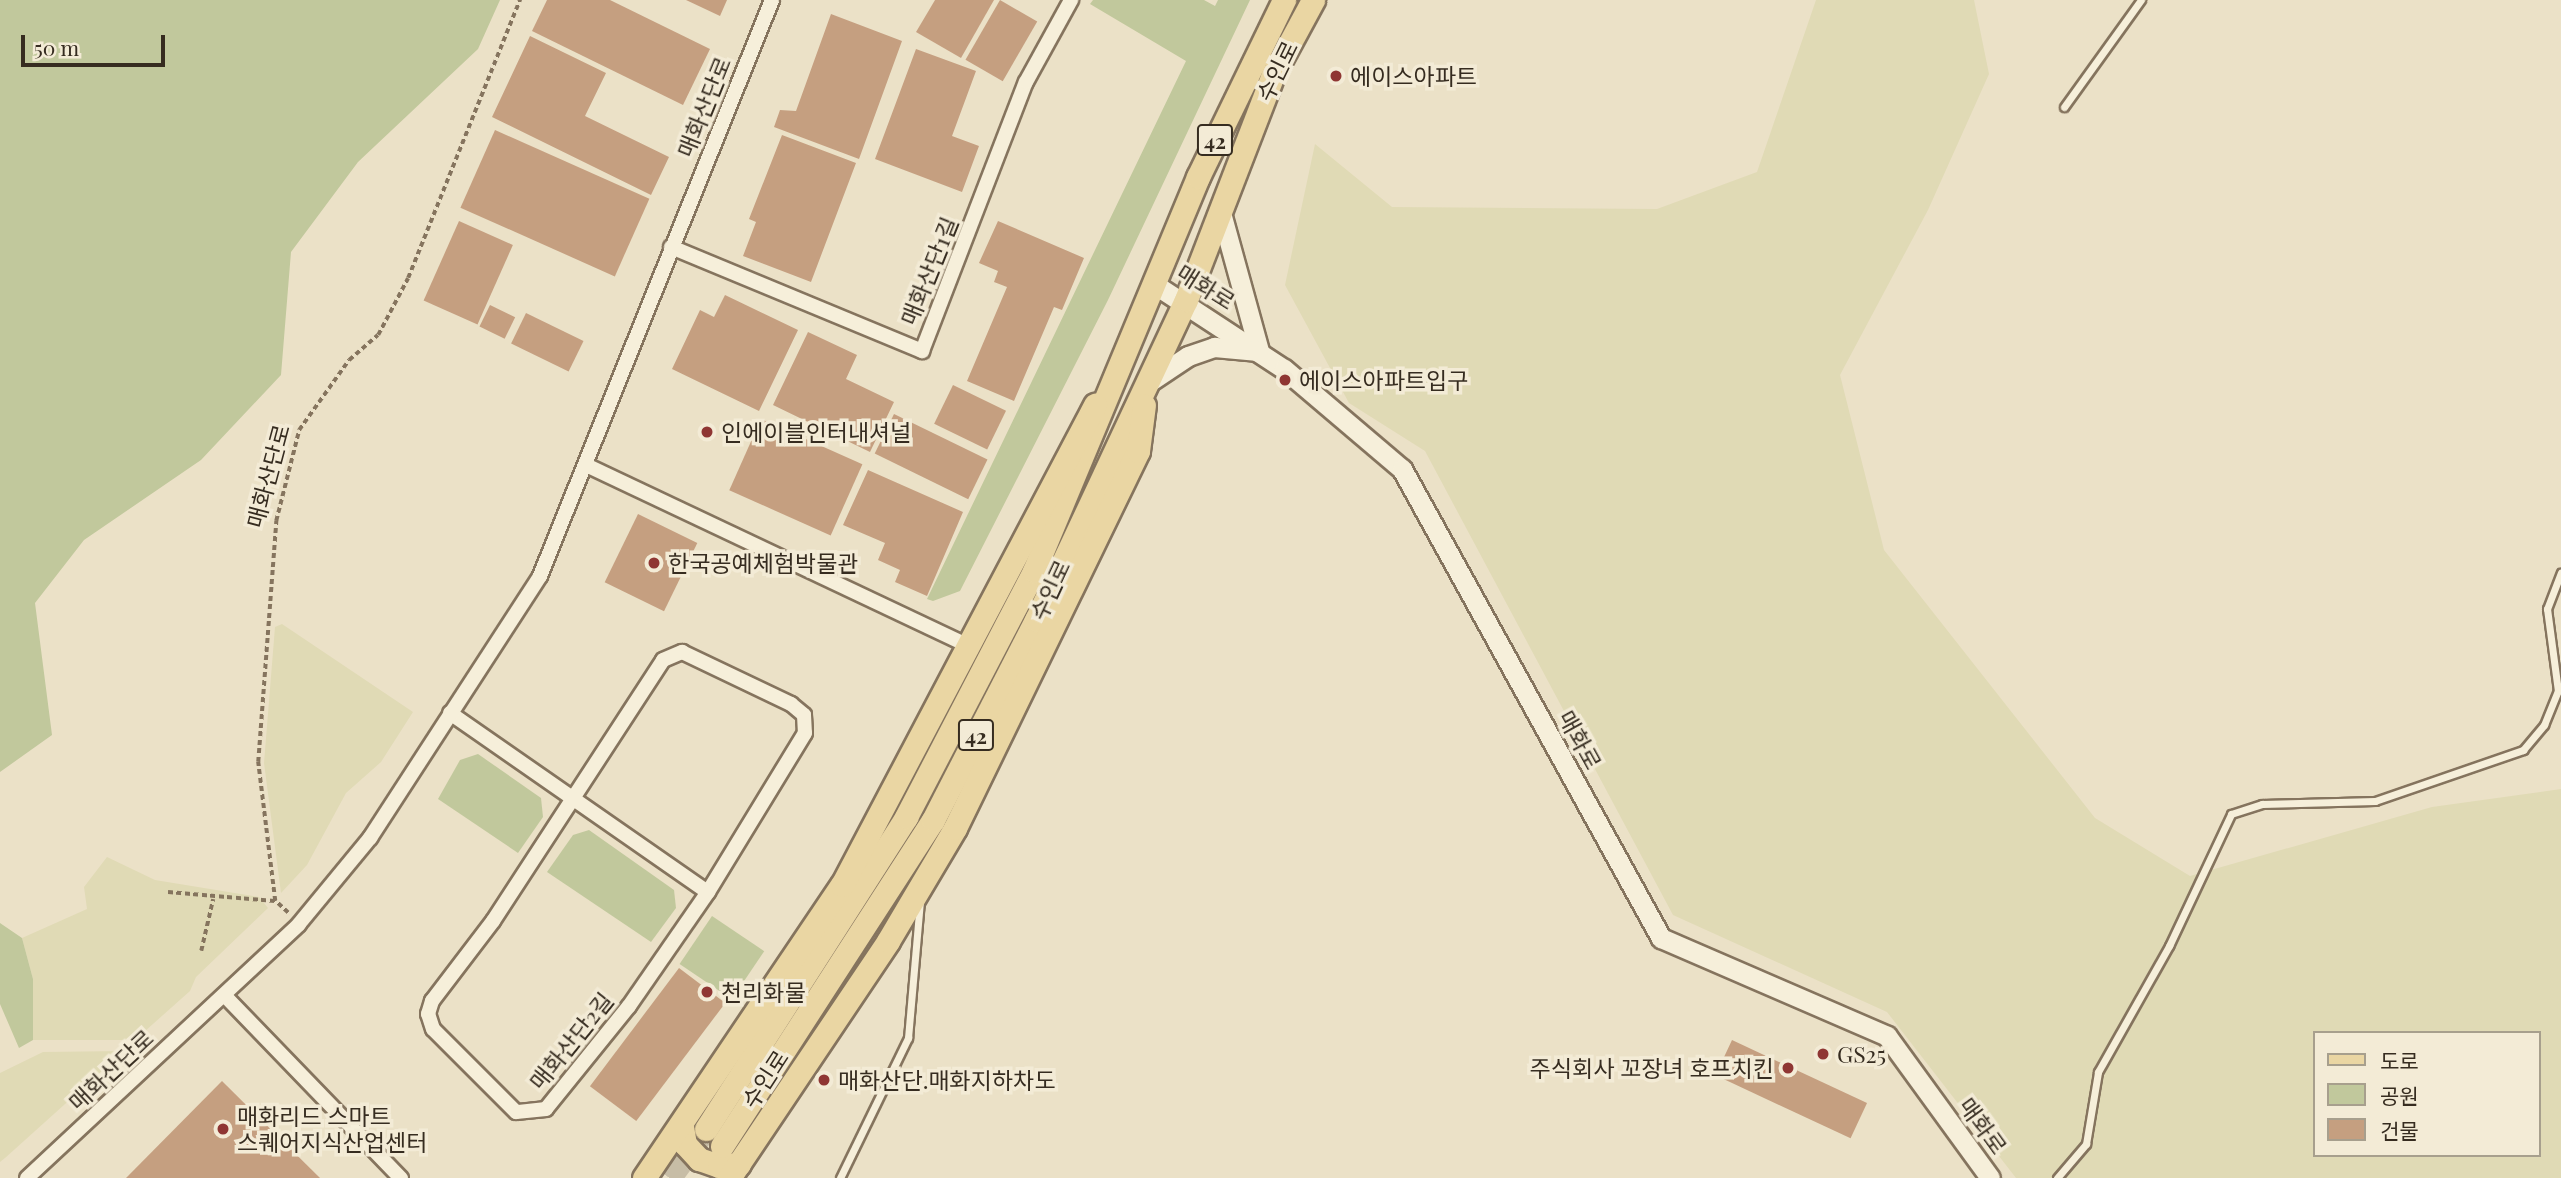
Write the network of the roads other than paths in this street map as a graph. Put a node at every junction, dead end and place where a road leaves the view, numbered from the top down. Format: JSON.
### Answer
{"nodes":[{"id":1,"x":772,"y":0,"type":"edge"},
{"id":2,"x":1072,"y":0,"type":"edge"},
{"id":3,"x":1284,"y":0,"type":"edge"},
{"id":4,"x":1313,"y":0,"type":"edge"},
{"id":5,"x":2141,"y":0,"type":"edge"},
{"id":6,"x":2064,"y":107,"type":"dead end"},
{"id":7,"x":1220,"y":209,"type":"junction"},
{"id":8,"x":671,"y":247,"type":"junction"},
{"id":9,"x":1154,"y":284,"type":"junction"},
{"id":10,"x":1186,"y":300,"type":"junction"},
{"id":11,"x":1259,"y":351,"type":"junction"},
{"id":12,"x":1116,"y":377,"type":"junction"},
{"id":13,"x":1146,"y":384,"type":"junction"},
{"id":14,"x":586,"y":465,"type":"junction"},
{"id":15,"x":2561,"y":573,"type":"edge"},
{"id":16,"x":966,"y":645,"type":"junction"},
{"id":17,"x":450,"y":713,"type":"junction"},
{"id":18,"x":573,"y":796,"type":"junction"},
{"id":19,"x":920,"y":887,"type":"junction"},
{"id":20,"x":708,"y":892,"type":"junction"},
{"id":21,"x":226,"y":997,"type":"junction"},
{"id":22,"x":682,"y":1127,"type":"junction"},
{"id":23,"x":706,"y":1129,"type":"tunnel mouth"},
{"id":24,"x":722,"y":1146,"type":"tunnel mouth"},
{"id":25,"x":734,"y":1171,"type":"edge"},
{"id":26,"x":27,"y":1178,"type":"edge"},
{"id":27,"x":401,"y":1178,"type":"edge"},
{"id":28,"x":644,"y":1178,"type":"edge"},
{"id":29,"x":840,"y":1178,"type":"edge"},
{"id":30,"x":1990,"y":1178,"type":"edge"},
{"id":31,"x":2057,"y":1178,"type":"edge"}],
"edges":[{"from":1,"to":8,"type":"street","name":"매화산단로"},
{"from":2,"to":8,"type":"street","name":"매화산단1길"},
{"from":3,"to":9,"type":"main road","name":"수인로","number":"42"},
{"from":4,"to":7,"type":"main road","name":"수인로","number":"42"},
{"from":5,"to":6,"type":"lane"},
{"from":7,"to":10,"type":"main road","name":"수인로","number":"42"},
{"from":7,"to":11,"type":"street"},
{"from":8,"to":14,"type":"street","name":"매화산단로"},
{"from":9,"to":10,"type":"street","name":"매화로"},
{"from":9,"to":12,"type":"main road","name":"수인로","number":"42"},
{"from":10,"to":11,"type":"street","name":"매화로"},
{"from":10,"to":13,"type":"main road","name":"수인로","number":"42"},
{"from":11,"to":13,"type":"street"},
{"from":11,"to":30,"type":"street","name":"매화로"},
{"from":12,"to":16,"type":"main road"},
{"from":12,"to":23,"type":"main road","name":"수인로","number":"42"},
{"from":13,"to":19,"type":"main road"},
{"from":13,"to":24,"type":"main road","name":"수인로","number":"42"},
{"from":14,"to":16,"type":"street"},
{"from":14,"to":17,"type":"street","name":"매화산단로"},
{"from":15,"to":31,"type":"lane"},
{"from":16,"to":22,"type":"main road"},
{"from":17,"to":18,"type":"street"},
{"from":17,"to":21,"type":"street","name":"매화산단로"},
{"from":18,"to":20,"type":"street"},
{"from":18,"to":20,"type":"street","name":"매화산단2길"},
{"from":18,"to":20,"type":"street","name":"매화산단2길"},
{"from":19,"to":25,"type":"main road"},
{"from":19,"to":29,"type":"lane"},
{"from":21,"to":26,"type":"street","name":"매화산단로"},
{"from":21,"to":27,"type":"street"},
{"from":22,"to":25,"type":"main road"},
{"from":22,"to":28,"type":"main road"}]}
